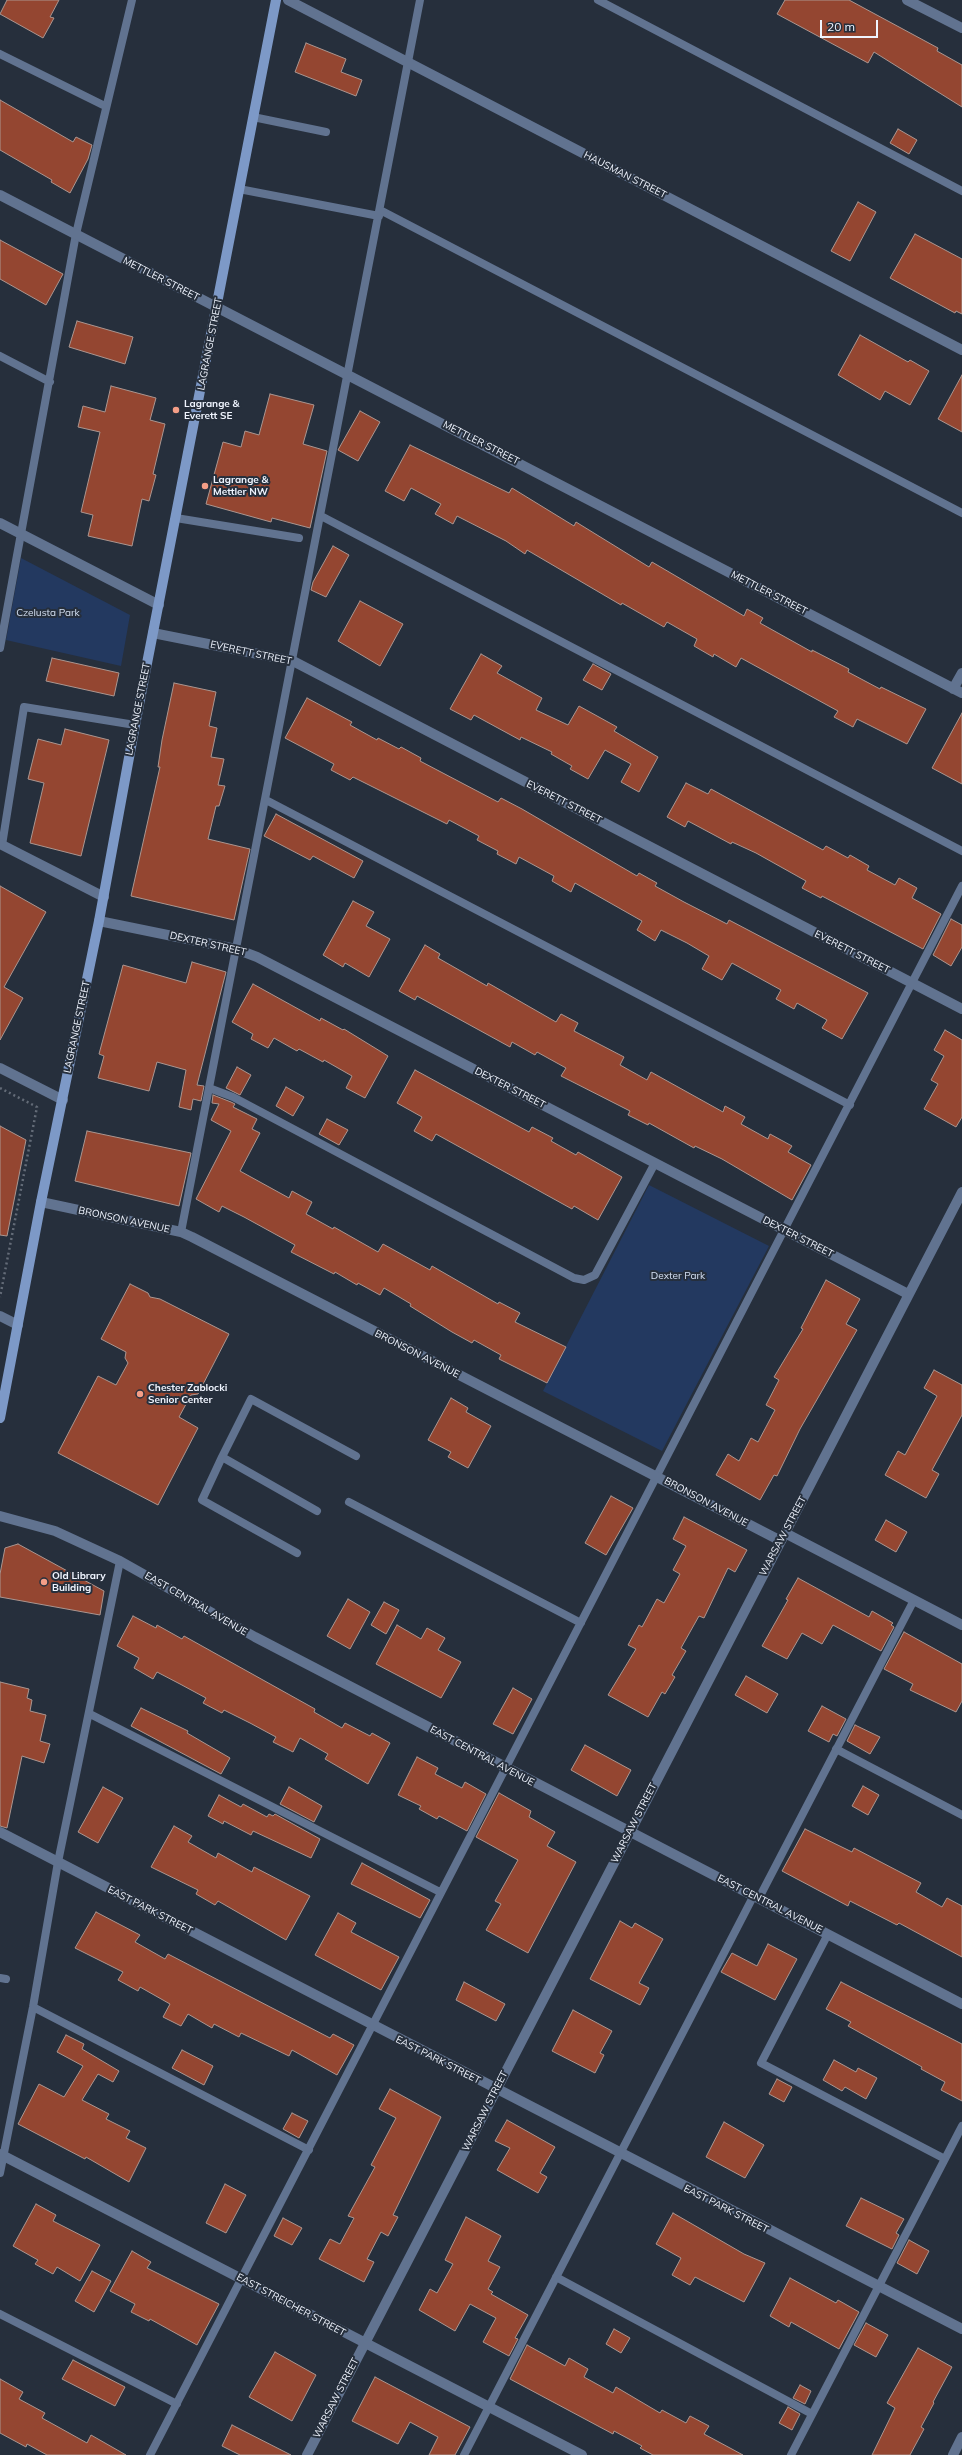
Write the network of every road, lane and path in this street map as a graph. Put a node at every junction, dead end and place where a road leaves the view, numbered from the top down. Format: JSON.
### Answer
{"nodes":[{"id":1,"x":132,"y":0,"type":"edge"},
{"id":2,"x":276,"y":0,"type":"edge"},
{"id":3,"x":288,"y":0,"type":"edge"},
{"id":4,"x":420,"y":0,"type":"edge"},
{"id":5,"x":598,"y":0,"type":"edge"},
{"id":6,"x":907,"y":0,"type":"edge"},
{"id":7,"x":962,"y":28,"type":"edge"},
{"id":8,"x":0,"y":54,"type":"edge"},
{"id":9,"x":408,"y":62,"type":"junction"},
{"id":10,"x":106,"y":106,"type":"junction"},
{"id":11,"x":253,"y":117,"type":"junction"},
{"id":12,"x":326,"y":132,"type":"dead end"},
{"id":13,"x":240,"y":189,"type":"junction"},
{"id":14,"x":962,"y":191,"type":"edge"},
{"id":15,"x":0,"y":195,"type":"edge"},
{"id":16,"x":379,"y":213,"type":"junction"},
{"id":17,"x":76,"y":234,"type":"junction"},
{"id":18,"x":217,"y":307,"type":"junction"},
{"id":19,"x":962,"y":350,"type":"edge"},
{"id":20,"x":0,"y":356,"type":"edge"},
{"id":21,"x":347,"y":374,"type":"junction"},
{"id":22,"x":50,"y":382,"type":"junction"},
{"id":23,"x":962,"y":513,"type":"edge"},
{"id":24,"x":321,"y":516,"type":"junction"},
{"id":25,"x":176,"y":518,"type":"junction"},
{"id":26,"x":0,"y":523,"type":"edge"},
{"id":27,"x":20,"y":534,"type":"junction"},
{"id":28,"x":299,"y":538,"type":"dead end"},
{"id":29,"x":159,"y":605,"type":"junction"},
{"id":30,"x":153,"y":632,"type":"junction"},
{"id":31,"x":0,"y":648,"type":"edge"},
{"id":32,"x":293,"y":661,"type":"junction"},
{"id":33,"x":962,"y":673,"type":"edge"},
{"id":34,"x":958,"y":691,"type":"edge"},
{"id":35,"x":135,"y":725,"type":"junction"},
{"id":36,"x":266,"y":800,"type":"junction"},
{"id":37,"x":1,"y":844,"type":"edge"},
{"id":38,"x":962,"y":851,"type":"edge"},
{"id":39,"x":962,"y":886,"type":"edge"},
{"id":40,"x":104,"y":897,"type":"junction"},
{"id":41,"x":99,"y":920,"type":"junction"},
{"id":42,"x":236,"y":949,"type":"junction"},
{"id":43,"x":913,"y":983,"type":"junction"},
{"id":44,"x":962,"y":1009,"type":"edge"},
{"id":45,"x":0,"y":1068,"type":"edge"},
{"id":46,"x":0,"y":1088,"type":"edge"},
{"id":47,"x":209,"y":1088,"type":"junction"},
{"id":48,"x":63,"y":1100,"type":"junction"},
{"id":49,"x":850,"y":1105,"type":"junction"},
{"id":50,"x":654,"y":1163,"type":"junction"},
{"id":51,"x":962,"y":1192,"type":"edge"},
{"id":52,"x":41,"y":1202,"type":"junction"},
{"id":53,"x":785,"y":1230,"type":"junction"},
{"id":54,"x":182,"y":1232,"type":"junction"},
{"id":55,"x":908,"y":1294,"type":"junction"},
{"id":56,"x":0,"y":1297,"type":"edge"},
{"id":57,"x":0,"y":1316,"type":"edge"},
{"id":58,"x":18,"y":1325,"type":"junction"},
{"id":59,"x":0,"y":1418,"type":"edge"},
{"id":60,"x":356,"y":1456,"type":"dead end"},
{"id":61,"x":222,"y":1457,"type":"junction"},
{"id":62,"x":657,"y":1477,"type":"junction"},
{"id":63,"x":349,"y":1502,"type":"dead end"},
{"id":64,"x":317,"y":1511,"type":"dead end"},
{"id":65,"x":0,"y":1516,"type":"edge"},
{"id":66,"x":783,"y":1537,"type":"junction"},
{"id":67,"x":297,"y":1553,"type":"dead end"},
{"id":68,"x":120,"y":1561,"type":"junction"},
{"id":69,"x":914,"y":1600,"type":"junction"},
{"id":70,"x":581,"y":1623,"type":"junction"},
{"id":71,"x":962,"y":1625,"type":"edge"},
{"id":72,"x":90,"y":1714,"type":"junction"},
{"id":73,"x":836,"y":1749,"type":"junction"},
{"id":74,"x":505,"y":1767,"type":"junction"},
{"id":75,"x":962,"y":1815,"type":"edge"},
{"id":76,"x":0,"y":1832,"type":"edge"},
{"id":77,"x":629,"y":1832,"type":"junction"},
{"id":78,"x":58,"y":1862,"type":"junction"},
{"id":79,"x":440,"y":1892,"type":"junction"},
{"id":80,"x":756,"y":1897,"type":"junction"},
{"id":81,"x":828,"y":1934,"type":"junction"},
{"id":82,"x":962,"y":2004,"type":"edge"},
{"id":83,"x":33,"y":2007,"type":"junction"},
{"id":84,"x":372,"y":2025,"type":"junction"},
{"id":85,"x":496,"y":2090,"type":"junction"},
{"id":86,"x":962,"y":2126,"type":"edge"},
{"id":87,"x":309,"y":2150,"type":"junction"},
{"id":88,"x":620,"y":2154,"type":"junction"},
{"id":89,"x":2,"y":2155,"type":"edge"},
{"id":90,"x":945,"y":2159,"type":"junction"},
{"id":91,"x":0,"y":2173,"type":"edge"},
{"id":92,"x":556,"y":2277,"type":"junction"},
{"id":93,"x":242,"y":2279,"type":"junction"},
{"id":94,"x":878,"y":2287,"type":"junction"},
{"id":95,"x":0,"y":2314,"type":"edge"},
{"id":96,"x":962,"y":2329,"type":"edge"},
{"id":97,"x":365,"y":2343,"type":"junction"},
{"id":98,"x":177,"y":2404,"type":"junction"},
{"id":99,"x":489,"y":2406,"type":"junction"},
{"id":100,"x":812,"y":2414,"type":"junction"},
{"id":101,"x":962,"y":2437,"type":"edge"},
{"id":102,"x":150,"y":2455,"type":"edge"},
{"id":103,"x":307,"y":2455,"type":"edge"},
{"id":104,"x":464,"y":2455,"type":"edge"},
{"id":105,"x":582,"y":2455,"type":"edge"},
{"id":106,"x":791,"y":2455,"type":"edge"},
{"id":107,"x":953,"y":2455,"type":"edge"}],
"edges":[{"from":1,"to":10,"type":"lane"},
{"from":2,"to":11,"type":"main road","name":"LAGRANGE STREET"},
{"from":3,"to":9,"type":"street","name":"HAUSMAN STREET"},
{"from":4,"to":9,"type":"lane"},
{"from":5,"to":14,"type":"lane"},
{"from":6,"to":7,"type":"street"},
{"from":8,"to":10,"type":"lane"},
{"from":9,"to":16,"type":"lane"},
{"from":9,"to":19,"type":"street","name":"HAUSMAN STREET"},
{"from":10,"to":17,"type":"lane"},
{"from":11,"to":12,"type":"lane"},
{"from":11,"to":13,"type":"main road","name":"LAGRANGE STREET"},
{"from":13,"to":16,"type":"lane"},
{"from":13,"to":18,"type":"main road","name":"LAGRANGE STREET"},
{"from":15,"to":17,"type":"street","name":"METTLER STREET"},
{"from":16,"to":21,"type":"lane"},
{"from":16,"to":23,"type":"lane"},
{"from":17,"to":18,"type":"street","name":"METTLER STREET"},
{"from":17,"to":22,"type":"lane"},
{"from":18,"to":21,"type":"street","name":"METTLER STREET"},
{"from":18,"to":25,"type":"main road","name":"LAGRANGE STREET"},
{"from":20,"to":22,"type":"lane"},
{"from":21,"to":24,"type":"lane"},
{"from":21,"to":34,"type":"street","name":"METTLER STREET"},
{"from":22,"to":27,"type":"lane"},
{"from":24,"to":32,"type":"lane"},
{"from":24,"to":38,"type":"lane"},
{"from":25,"to":28,"type":"lane"},
{"from":25,"to":29,"type":"main road","name":"LAGRANGE STREET"},
{"from":26,"to":27,"type":"street"},
{"from":27,"to":29,"type":"street"},
{"from":27,"to":31,"type":"lane"},
{"from":29,"to":30,"type":"main road","name":"LAGRANGE STREET"},
{"from":30,"to":32,"type":"street","name":"EVERETT STREET"},
{"from":30,"to":35,"type":"main road","name":"LAGRANGE STREET"},
{"from":32,"to":36,"type":"lane"},
{"from":32,"to":43,"type":"street","name":"EVERETT STREET"},
{"from":33,"to":34,"type":"street"},
{"from":35,"to":37,"type":"lane"},
{"from":35,"to":40,"type":"main road","name":"LAGRANGE STREET"},
{"from":36,"to":42,"type":"lane"},
{"from":36,"to":49,"type":"lane"},
{"from":37,"to":40,"type":"street"},
{"from":39,"to":43,"type":"lane"},
{"from":40,"to":41,"type":"main road","name":"LAGRANGE STREET"},
{"from":41,"to":42,"type":"street","name":"DEXTER STREET"},
{"from":41,"to":48,"type":"main road","name":"LAGRANGE STREET"},
{"from":42,"to":47,"type":"lane"},
{"from":42,"to":50,"type":"street","name":"DEXTER STREET"},
{"from":43,"to":44,"type":"street","name":"EVERETT STREET"},
{"from":43,"to":49,"type":"lane"},
{"from":45,"to":48,"type":"street"},
{"from":46,"to":56,"type":"path"},
{"from":47,"to":50,"type":"lane"},
{"from":47,"to":54,"type":"lane"},
{"from":48,"to":52,"type":"main road","name":"LAGRANGE STREET"},
{"from":49,"to":53,"type":"lane"},
{"from":50,"to":53,"type":"street","name":"DEXTER STREET"},
{"from":51,"to":55,"type":"street","name":"WARSAW STREET"},
{"from":52,"to":54,"type":"street","name":"BRONSON AVENUE"},
{"from":52,"to":58,"type":"main road","name":"LAGRANGE STREET"},
{"from":53,"to":55,"type":"street","name":"DEXTER STREET"},
{"from":53,"to":62,"type":"lane"},
{"from":54,"to":62,"type":"street","name":"BRONSON AVENUE"},
{"from":55,"to":66,"type":"street","name":"WARSAW STREET"},
{"from":57,"to":58,"type":"street"},
{"from":58,"to":59,"type":"main road","name":"LAGRANGE STREET"},
{"from":60,"to":61,"type":"lane"},
{"from":61,"to":64,"type":"lane"},
{"from":61,"to":67,"type":"lane"},
{"from":62,"to":66,"type":"street","name":"BRONSON AVENUE"},
{"from":62,"to":70,"type":"lane"},
{"from":63,"to":70,"type":"lane"},
{"from":65,"to":68,"type":"street","name":"EAST CENTRAL AVENUE"},
{"from":66,"to":69,"type":"street","name":"BRONSON AVENUE"},
{"from":66,"to":77,"type":"street","name":"WARSAW STREET"},
{"from":68,"to":72,"type":"lane"},
{"from":68,"to":74,"type":"street","name":"EAST CENTRAL AVENUE"},
{"from":69,"to":71,"type":"street","name":"BRONSON AVENUE"},
{"from":69,"to":73,"type":"lane"},
{"from":70,"to":74,"type":"lane"},
{"from":72,"to":78,"type":"lane"},
{"from":72,"to":79,"type":"lane"},
{"from":73,"to":75,"type":"lane"},
{"from":73,"to":80,"type":"lane"},
{"from":74,"to":77,"type":"street","name":"EAST CENTRAL AVENUE"},
{"from":74,"to":79,"type":"lane"},
{"from":76,"to":78,"type":"street","name":"EAST PARK STREET"},
{"from":77,"to":80,"type":"street","name":"EAST CENTRAL AVENUE"},
{"from":77,"to":85,"type":"street","name":"WARSAW STREET"},
{"from":78,"to":83,"type":"lane"},
{"from":78,"to":84,"type":"street","name":"EAST PARK STREET"},
{"from":79,"to":84,"type":"lane"},
{"from":80,"to":81,"type":"street","name":"EAST CENTRAL AVENUE"},
{"from":80,"to":88,"type":"lane"},
{"from":81,"to":82,"type":"street","name":"EAST CENTRAL AVENUE"},
{"from":81,"to":90,"type":"lane"},
{"from":83,"to":87,"type":"lane"},
{"from":83,"to":89,"type":"lane"},
{"from":84,"to":85,"type":"street","name":"EAST PARK STREET"},
{"from":84,"to":87,"type":"lane"},
{"from":85,"to":88,"type":"street","name":"EAST PARK STREET"},
{"from":85,"to":97,"type":"street","name":"WARSAW STREET"},
{"from":86,"to":90,"type":"lane"},
{"from":87,"to":93,"type":"lane"},
{"from":88,"to":92,"type":"lane"},
{"from":88,"to":94,"type":"street","name":"EAST PARK STREET"},
{"from":89,"to":91,"type":"lane"},
{"from":89,"to":93,"type":"street","name":"EAST STREICHER STREET"},
{"from":90,"to":94,"type":"lane"},
{"from":92,"to":99,"type":"lane"},
{"from":92,"to":100,"type":"lane"},
{"from":93,"to":97,"type":"street","name":"EAST STREICHER STREET"},
{"from":93,"to":98,"type":"lane"},
{"from":94,"to":96,"type":"street","name":"EAST PARK STREET"},
{"from":94,"to":100,"type":"lane"},
{"from":95,"to":98,"type":"lane"},
{"from":97,"to":99,"type":"street","name":"EAST STREICHER STREET"},
{"from":97,"to":103,"type":"street","name":"WARSAW STREET"},
{"from":98,"to":102,"type":"lane"},
{"from":99,"to":104,"type":"lane"},
{"from":99,"to":105,"type":"street","name":"EAST STREICHER STREET"},
{"from":100,"to":106,"type":"lane"},
{"from":101,"to":107,"type":"street"}]}
